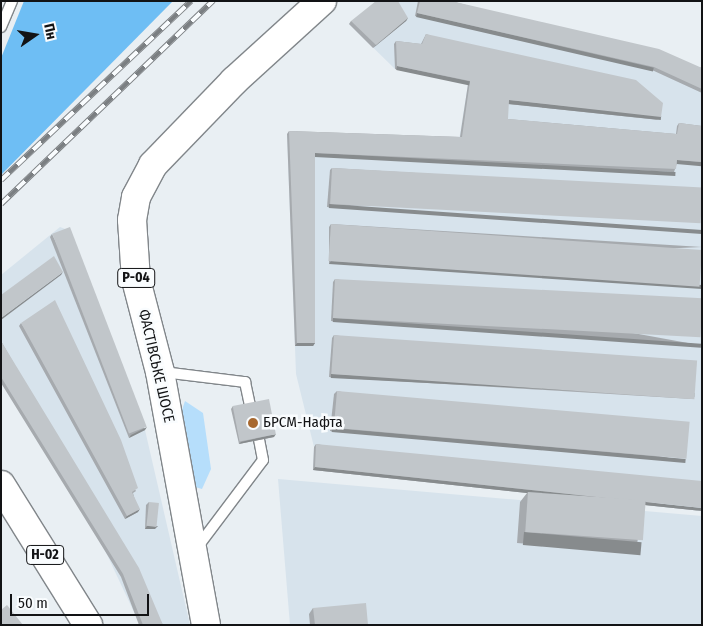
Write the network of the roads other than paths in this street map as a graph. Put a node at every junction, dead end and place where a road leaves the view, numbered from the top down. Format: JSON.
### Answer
{"nodes":[{"id":1,"x":12,"y":1,"type":"edge"},
{"id":2,"x":322,"y":1,"type":"edge"},
{"id":3,"x":1,"y":27,"type":"edge"},
{"id":4,"x":160,"y":372,"type":"junction"},
{"id":5,"x":250,"y":405,"type":"edge"},
{"id":6,"x":259,"y":440,"type":"edge"},
{"id":7,"x":1,"y":485,"type":"edge"},
{"id":8,"x":193,"y":554,"type":"junction"},
{"id":9,"x":88,"y":625,"type":"edge"},
{"id":10,"x":206,"y":625,"type":"edge"}],
"edges":[{"from":1,"to":3,"type":"lane"},
{"from":2,"to":4,"type":"main road","name":"ФАСТІВСЬКЕ ШОСЕ","number":"Р-04"},
{"from":4,"to":5,"type":"lane"},
{"from":4,"to":8,"type":"main road","name":"ФАСТІВСЬКЕ ШОСЕ","number":"Р-04"},
{"from":6,"to":8,"type":"lane"},
{"from":7,"to":9,"type":"main road","number":"Н-02"},
{"from":8,"to":10,"type":"main road","name":"ФАСТІВСЬКЕ ШОСЕ","number":"Р-04"}]}
